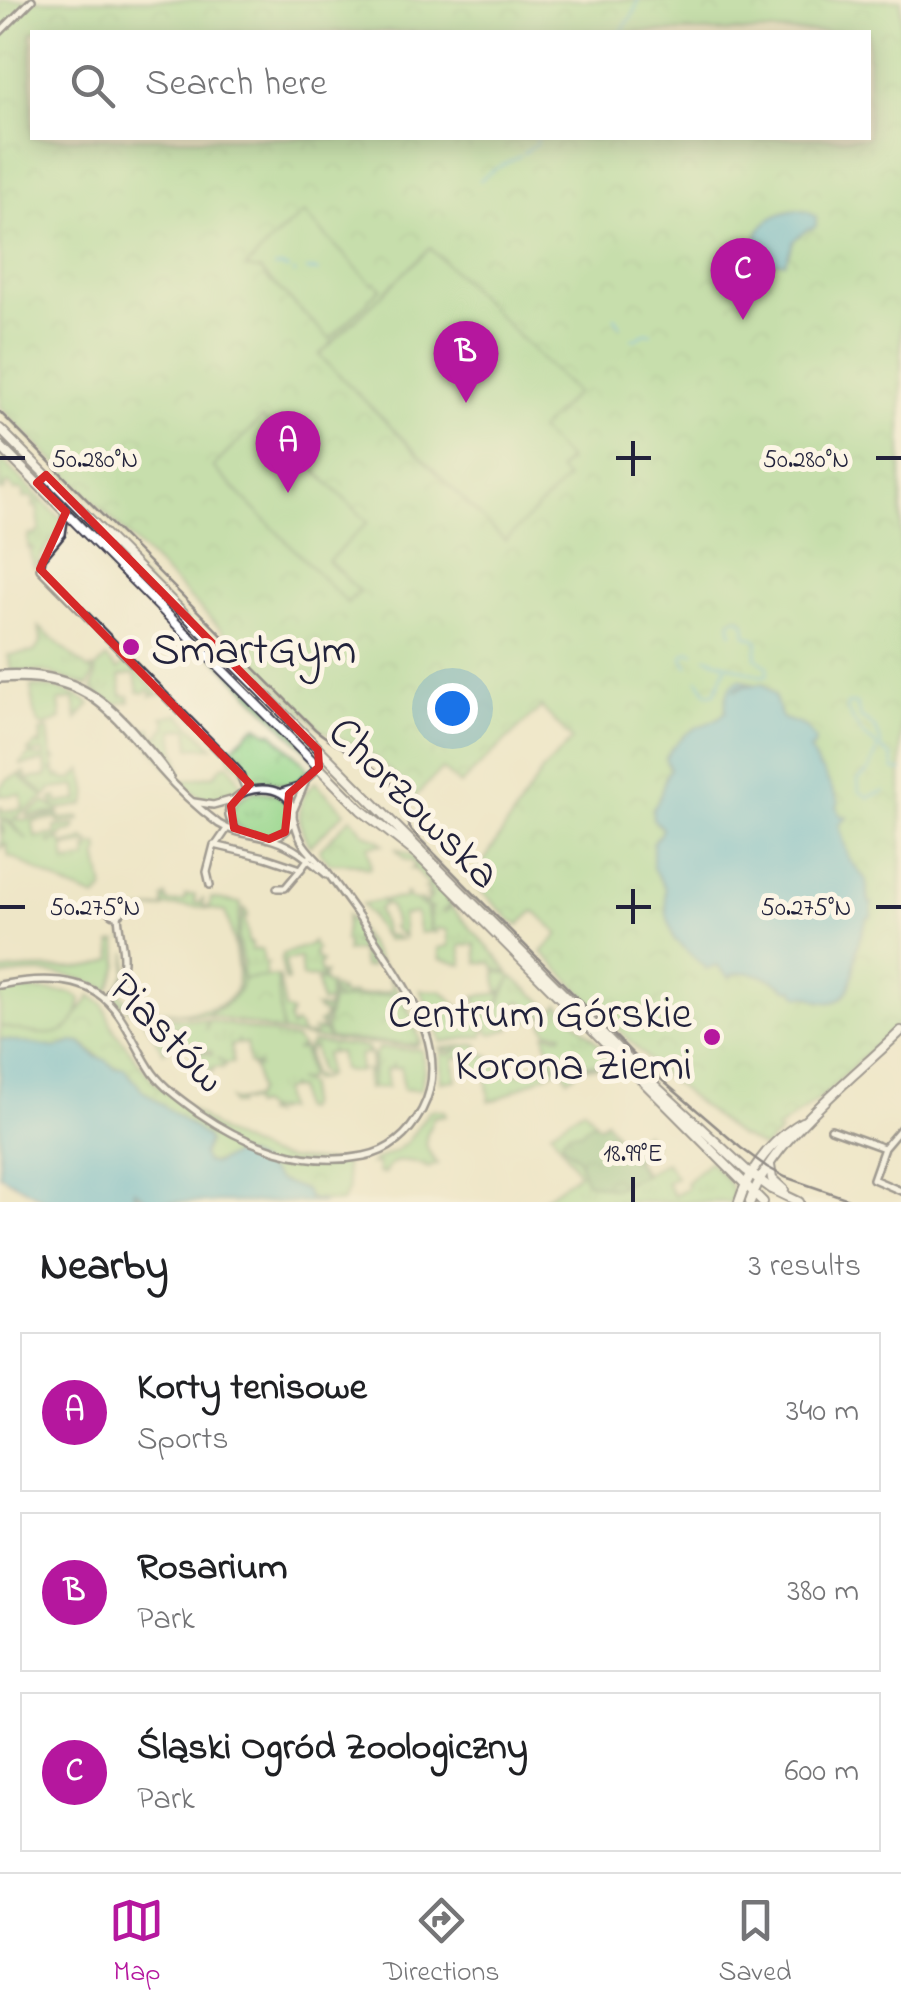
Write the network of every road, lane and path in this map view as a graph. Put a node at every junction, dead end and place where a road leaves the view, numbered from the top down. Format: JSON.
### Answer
{"nodes":[{"id":1,"x":32,"y":0,"type":"edge"},
{"id":2,"x":0,"y":32,"type":"edge"},
{"id":3,"x":0,"y":430,"type":"edge"},
{"id":4,"x":0,"y":446,"type":"edge"},
{"id":5,"x":46,"y":475,"type":"junction"},
{"id":6,"x":37,"y":483,"type":"junction"},
{"id":7,"x":66,"y":512,"type":"junction"},
{"id":8,"x":0,"y":677,"type":"edge"},
{"id":9,"x":318,"y":750,"type":"junction"},
{"id":10,"x":335,"y":767,"type":"junction"},
{"id":11,"x":319,"y":768,"type":"junction"},
{"id":12,"x":308,"y":778,"type":"junction"},
{"id":13,"x":246,"y":790,"type":"junction"},
{"id":14,"x":279,"y":792,"type":"junction"},
{"id":15,"x":234,"y":799,"type":"junction"},
{"id":16,"x":192,"y":802,"type":"junction"},
{"id":17,"x":210,"y":805,"type":"junction"},
{"id":18,"x":207,"y":814,"type":"junction"},
{"id":19,"x":293,"y":815,"type":"junction"},
{"id":20,"x":226,"y":828,"type":"junction"},
{"id":21,"x":244,"y":834,"type":"junction"},
{"id":22,"x":269,"y":839,"type":"junction"},
{"id":23,"x":216,"y":845,"type":"junction"},
{"id":24,"x":309,"y":858,"type":"junction"},
{"id":25,"x":292,"y":866,"type":"junction"},
{"id":26,"x":301,"y":869,"type":"junction"},
{"id":27,"x":285,"y":872,"type":"dead end"},
{"id":28,"x":329,"y":876,"type":"junction"},
{"id":29,"x":210,"y":884,"type":"dead end"},
{"id":30,"x":276,"y":888,"type":"dead end"},
{"id":31,"x":118,"y":914,"type":"dead end"},
{"id":32,"x":0,"y":985,"type":"edge"},
{"id":33,"x":105,"y":999,"type":"junction"},
{"id":34,"x":901,"y":1032,"type":"edge"},
{"id":35,"x":810,"y":1116,"type":"junction"},
{"id":36,"x":901,"y":1128,"type":"edge"},
{"id":37,"x":831,"y":1129,"type":"dead end"},
{"id":38,"x":884,"y":1148,"type":"junction"},
{"id":39,"x":764,"y":1154,"type":"junction"},
{"id":40,"x":735,"y":1160,"type":"junction"},
{"id":41,"x":771,"y":1161,"type":"junction"},
{"id":42,"x":755,"y":1177,"type":"junction"},
{"id":43,"x":745,"y":1184,"type":"junction"},
{"id":44,"x":901,"y":1191,"type":"edge"},
{"id":45,"x":754,"y":1192,"type":"junction"},
{"id":46,"x":740,"y":1202,"type":"edge"},
{"id":47,"x":750,"y":1202,"type":"edge"},
{"id":48,"x":763,"y":1202,"type":"edge"},
{"id":49,"x":800,"y":1202,"type":"edge"}],
"edges":[{"from":1,"to":2,"type":"street"},
{"from":3,"to":5,"type":"main road","name":"Chorzowska"},
{"from":4,"to":6,"type":"main road","name":"Chorzowska"},
{"from":5,"to":6,"type":"main road"},
{"from":5,"to":9,"type":"main road","name":"Chorzowska"},
{"from":6,"to":7,"type":"main road","name":"Chorzowska"},
{"from":7,"to":11,"type":"main road","name":"Chorzowska"},
{"from":7,"to":13,"type":"street"},
{"from":8,"to":16,"type":"street"},
{"from":9,"to":10,"type":"main road","name":"Chorzowska"},
{"from":9,"to":11,"type":"main road"},
{"from":10,"to":11,"type":"main road"},
{"from":10,"to":40,"type":"main road","name":"Chorzowska"},
{"from":11,"to":12,"type":"street"},
{"from":11,"to":43,"type":"main road","name":"Chorzowska"},
{"from":12,"to":14,"type":"street"},
{"from":12,"to":19,"type":"street"},
{"from":13,"to":14,"type":"street"},
{"from":13,"to":15,"type":"street"},
{"from":14,"to":19,"type":"street"},
{"from":15,"to":17,"type":"street"},
{"from":15,"to":21,"type":"street"},
{"from":16,"to":17,"type":"street"},
{"from":16,"to":18,"type":"street"},
{"from":17,"to":18,"type":"street"},
{"from":18,"to":20,"type":"street"},
{"from":19,"to":22,"type":"street"},
{"from":19,"to":28,"type":"street","name":"Piastów"},
{"from":20,"to":21,"type":"street"},
{"from":20,"to":23,"type":"street"},
{"from":21,"to":22,"type":"street"},
{"from":22,"to":24,"type":"street","name":"Piastów"},
{"from":23,"to":25,"type":"street"},
{"from":23,"to":29,"type":"street"},
{"from":24,"to":26,"type":"street"},
{"from":24,"to":28,"type":"street","name":"Piastów"},
{"from":25,"to":26,"type":"street"},
{"from":25,"to":27,"type":"street"},
{"from":26,"to":30,"type":"street"},
{"from":28,"to":33,"type":"street","name":"Piastów"},
{"from":31,"to":33,"type":"street"},
{"from":32,"to":33,"type":"street","name":"Piastów"},
{"from":34,"to":35,"type":"main road"},
{"from":35,"to":39,"type":"main road"},
{"from":35,"to":41,"type":"main road"},
{"from":36,"to":38,"type":"street"},
{"from":37,"to":38,"type":"street"},
{"from":38,"to":44,"type":"street"},
{"from":39,"to":40,"type":"main road"},
{"from":39,"to":42,"type":"main road"},
{"from":40,"to":42,"type":"main road","name":"Chorzowska"},
{"from":41,"to":42,"type":"main road"},
{"from":41,"to":49,"type":"main road"},
{"from":42,"to":43,"type":"main road"},
{"from":42,"to":45,"type":"main road"},
{"from":42,"to":49,"type":"main road","name":"Chorzowska"},
{"from":43,"to":45,"type":"main road","name":"Chorzowska"},
{"from":43,"to":46,"type":"main road"},
{"from":45,"to":47,"type":"main road"},
{"from":45,"to":48,"type":"main road","name":"Chorzowska"}]}
